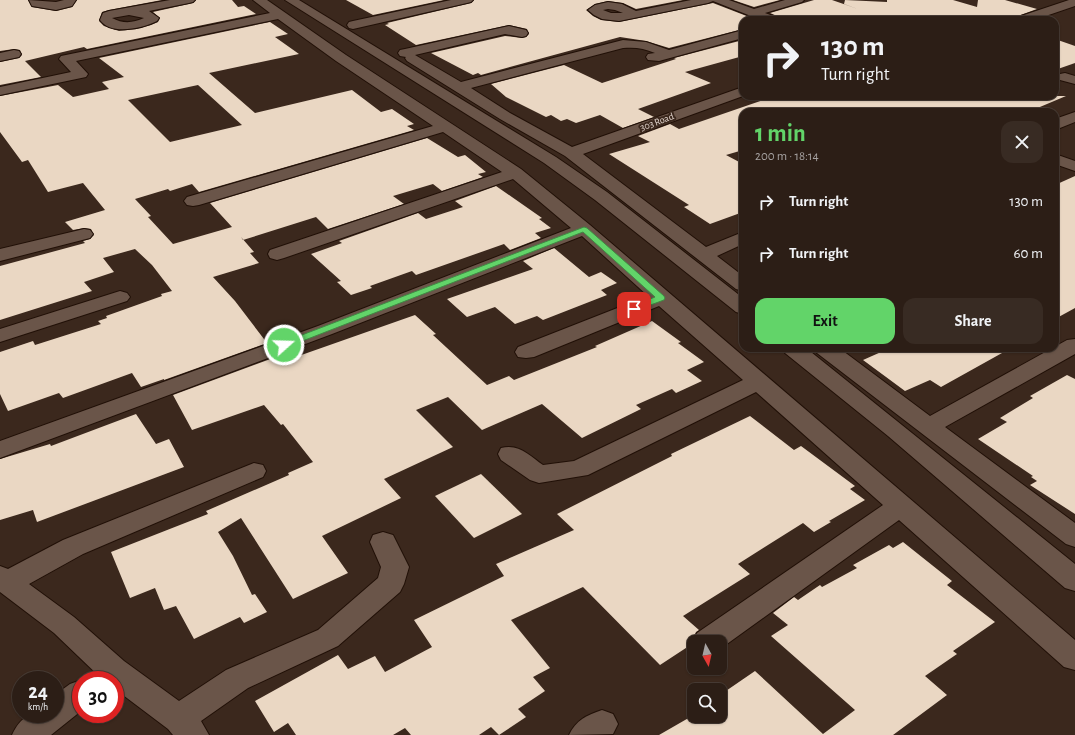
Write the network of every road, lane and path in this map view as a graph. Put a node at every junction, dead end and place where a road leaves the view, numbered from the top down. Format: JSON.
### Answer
{"nodes":[{"id":1,"x":35,"y":0,"type":"edge"},
{"id":2,"x":70,"y":0,"type":"edge"},
{"id":3,"x":189,"y":0,"type":"edge"},
{"id":4,"x":259,"y":0,"type":"edge"},
{"id":5,"x":318,"y":0,"type":"edge"},
{"id":6,"x":467,"y":0,"type":"edge"},
{"id":7,"x":708,"y":0,"type":"edge"},
{"id":8,"x":718,"y":0,"type":"edge"},
{"id":9,"x":798,"y":0,"type":"edge"},
{"id":10,"x":1075,"y":2,"type":"edge"},
{"id":11,"x":286,"y":8,"type":"edge"},
{"id":12,"x":125,"y":12,"type":"dead end"},
{"id":13,"x":754,"y":13,"type":"junction"},
{"id":14,"x":629,"y":16,"type":"dead end"},
{"id":15,"x":762,"y":16,"type":"edge"},
{"id":16,"x":1034,"y":16,"type":"edge"},
{"id":17,"x":353,"y":25,"type":"junction"},
{"id":18,"x":497,"y":33,"type":"dead end"},
{"id":19,"x":739,"y":35,"type":"edge"},
{"id":20,"x":405,"y":53,"type":"junction"},
{"id":21,"x":14,"y":54,"type":"dead end"},
{"id":22,"x":0,"y":56,"type":"edge"},
{"id":23,"x":460,"y":87,"type":"junction"},
{"id":24,"x":0,"y":91,"type":"edge"},
{"id":25,"x":739,"y":92,"type":"edge"},
{"id":26,"x":1075,"y":116,"type":"edge"},
{"id":27,"x":1059,"y":123,"type":"edge"},
{"id":28,"x":445,"y":126,"type":"junction"},
{"id":29,"x":571,"y":153,"type":"junction"},
{"id":30,"x":515,"y":173,"type":"junction"},
{"id":31,"x":194,"y":200,"type":"dead end"},
{"id":32,"x":584,"y":229,"type":"junction"},
{"id":33,"x":84,"y":234,"type":"dead end"},
{"id":34,"x":739,"y":239,"type":"edge"},
{"id":35,"x":277,"y":254,"type":"dead end"},
{"id":36,"x":0,"y":255,"type":"edge"},
{"id":37,"x":704,"y":255,"type":"junction"},
{"id":38,"x":739,"y":282,"type":"edge"},
{"id":39,"x":120,"y":297,"type":"dead end"},
{"id":40,"x":661,"y":298,"type":"junction"},
{"id":41,"x":739,"y":305,"type":"edge"},
{"id":42,"x":0,"y":336,"type":"edge"},
{"id":43,"x":1075,"y":345,"type":"edge"},
{"id":44,"x":526,"y":352,"type":"dead end"},
{"id":45,"x":798,"y":352,"type":"edge"},
{"id":46,"x":830,"y":352,"type":"edge"},
{"id":47,"x":759,"y":381,"type":"junction"},
{"id":48,"x":929,"y":426,"type":"junction"},
{"id":49,"x":0,"y":450,"type":"edge"},
{"id":50,"x":510,"y":454,"type":"dead end"},
{"id":51,"x":254,"y":471,"type":"dead end"},
{"id":52,"x":900,"y":506,"type":"junction"},
{"id":53,"x":1075,"y":537,"type":"edge"},
{"id":54,"x":383,"y":542,"type":"dead end"},
{"id":55,"x":4,"y":580,"type":"edge"},
{"id":56,"x":1075,"y":580,"type":"edge"},
{"id":57,"x":718,"y":635,"type":"edge"},
{"id":58,"x":1075,"y":658,"type":"edge"},
{"id":59,"x":103,"y":671,"type":"edge"},
{"id":60,"x":124,"y":687,"type":"edge"},
{"id":61,"x":42,"y":723,"type":"edge"},
{"id":62,"x":186,"y":727,"type":"edge"},
{"id":63,"x":28,"y":735,"type":"edge"}],
"edges":[{"from":1,"to":2,"type":"street"},
{"from":3,"to":12,"type":"street"},
{"from":4,"to":11,"type":"street"},
{"from":5,"to":17,"type":"street"},
{"from":6,"to":17,"type":"street"},
{"from":7,"to":14,"type":"street"},
{"from":8,"to":13,"type":"street"},
{"from":9,"to":13,"type":"street"},
{"from":10,"to":16,"type":"street"},
{"from":11,"to":24,"type":"street"},
{"from":11,"to":28,"type":"street"},
{"from":11,"to":41,"type":"street"},
{"from":13,"to":15,"type":"street"},
{"from":17,"to":20,"type":"street"},
{"from":18,"to":20,"type":"street"},
{"from":19,"to":23,"type":"street"},
{"from":20,"to":23,"type":"street"},
{"from":21,"to":22,"type":"street"},
{"from":23,"to":29,"type":"street"},
{"from":25,"to":29,"type":"street","name":"303 Road"},
{"from":26,"to":27,"type":"street"},
{"from":28,"to":30,"type":"street"},
{"from":28,"to":31,"type":"street"},
{"from":29,"to":37,"type":"street"},
{"from":30,"to":32,"type":"street"},
{"from":30,"to":35,"type":"street"},
{"from":32,"to":40,"type":"street"},
{"from":32,"to":49,"type":"street"},
{"from":33,"to":36,"type":"street"},
{"from":34,"to":37,"type":"street"},
{"from":37,"to":38,"type":"street"},
{"from":39,"to":42,"type":"street"},
{"from":40,"to":44,"type":"street"},
{"from":40,"to":47,"type":"street"},
{"from":43,"to":48,"type":"street"},
{"from":45,"to":56,"type":"street"},
{"from":46,"to":48,"type":"street"},
{"from":47,"to":50,"type":"street"},
{"from":47,"to":52,"type":"street"},
{"from":48,"to":53,"type":"street"},
{"from":51,"to":55,"type":"street"},
{"from":52,"to":57,"type":"street"},
{"from":52,"to":58,"type":"street"},
{"from":54,"to":62,"type":"street"},
{"from":55,"to":59,"type":"street"},
{"from":60,"to":62,"type":"street"},
{"from":61,"to":63,"type":"street"}]}
